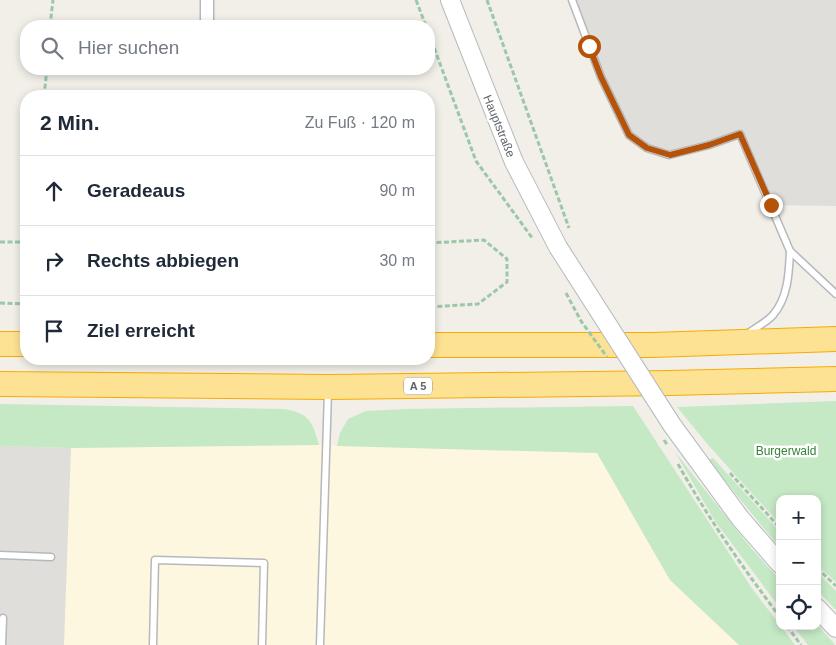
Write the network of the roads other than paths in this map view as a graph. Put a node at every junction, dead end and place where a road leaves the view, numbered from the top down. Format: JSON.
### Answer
{"nodes":[{"id":1,"x":207,"y":0,"type":"edge"},
{"id":2,"x":450,"y":0,"type":"edge"},
{"id":3,"x":572,"y":0,"type":"edge"},
{"id":4,"x":208,"y":20,"type":"edge"},
{"id":5,"x":790,"y":251,"type":"junction"},
{"id":6,"x":836,"y":294,"type":"edge"},
{"id":7,"x":836,"y":339,"type":"edge"},
{"id":8,"x":736,"y":342,"type":"junction"},
{"id":9,"x":0,"y":344,"type":"edge"},
{"id":10,"x":20,"y":344,"type":"edge"},
{"id":11,"x":435,"y":345,"type":"edge"},
{"id":12,"x":836,"y":379,"type":"edge"},
{"id":13,"x":0,"y":384,"type":"edge"},
{"id":14,"x":329,"y":387,"type":"junction"},
{"id":15,"x":0,"y":555,"type":"edge"},
{"id":16,"x":51,"y":557,"type":"dead end"},
{"id":17,"x":776,"y":559,"type":"edge"},
{"id":18,"x":821,"y":612,"type":"edge"},
{"id":19,"x":3,"y":618,"type":"dead end"},
{"id":20,"x":836,"y":628,"type":"edge"},
{"id":21,"x":2,"y":645,"type":"edge"},
{"id":22,"x":153,"y":645,"type":"edge"},
{"id":23,"x":262,"y":645,"type":"edge"},
{"id":24,"x":320,"y":645,"type":"edge"}],
"edges":[{"from":1,"to":4,"type":"street"},
{"from":2,"to":17,"type":"main road","name":"Hauptstraße","bridge":true},
{"from":3,"to":5,"type":"lane"},
{"from":5,"to":6,"type":"lane"},
{"from":5,"to":8,"type":"lane"},
{"from":7,"to":8,"type":"highway"},
{"from":8,"to":11,"type":"highway"},
{"from":9,"to":10,"type":"highway"},
{"from":12,"to":14,"type":"highway","number":"A 5"},
{"from":13,"to":14,"type":"highway","number":"A 5"},
{"from":14,"to":24,"type":"lane"},
{"from":15,"to":16,"type":"lane"},
{"from":18,"to":20,"type":"main road"},
{"from":19,"to":21,"type":"lane"},
{"from":22,"to":23,"type":"lane"}]}
